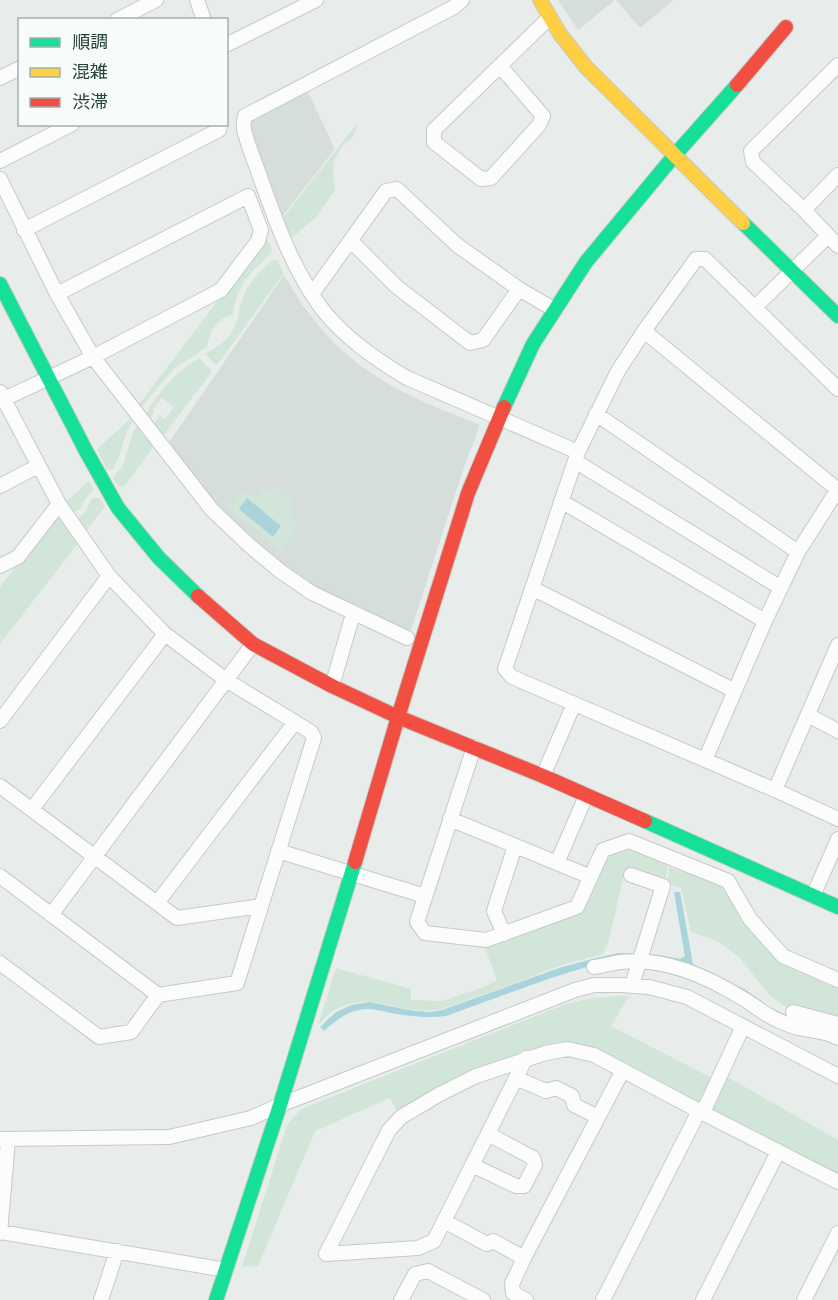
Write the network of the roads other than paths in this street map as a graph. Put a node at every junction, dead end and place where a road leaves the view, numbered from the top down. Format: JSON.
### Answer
{"nodes":[{"id":1,"x":156,"y":0,"type":"edge"},
{"id":2,"x":197,"y":0,"type":"edge"},
{"id":3,"x":316,"y":0,"type":"edge"},
{"id":4,"x":462,"y":0,"type":"edge"},
{"id":5,"x":540,"y":0,"type":"edge"},
{"id":6,"x":550,"y":17,"type":"junction"},
{"id":7,"x":121,"y":18,"type":"edge"},
{"id":8,"x":203,"y":18,"type":"edge"},
{"id":9,"x":786,"y":27,"type":"dead end"},
{"id":10,"x":228,"y":44,"type":"edge"},
{"id":11,"x":838,"y":65,"type":"edge"},
{"id":12,"x":500,"y":66,"type":"junction"},
{"id":13,"x":18,"y":69,"type":"edge"},
{"id":14,"x":0,"y":78,"type":"edge"},
{"id":15,"x":68,"y":126,"type":"edge"},
{"id":16,"x":220,"y":126,"type":"edge"},
{"id":17,"x":674,"y":156,"type":"junction"},
{"id":18,"x":0,"y":161,"type":"edge"},
{"id":19,"x":838,"y":175,"type":"edge"},
{"id":20,"x":0,"y":179,"type":"edge"},
{"id":21,"x":804,"y":210,"type":"junction"},
{"id":22,"x":24,"y":230,"type":"junction"},
{"id":23,"x":351,"y":241,"type":"junction"},
{"id":24,"x":833,"y":241,"type":"edge"},
{"id":25,"x":793,"y":271,"type":"junction"},
{"id":26,"x":0,"y":284,"type":"edge"},
{"id":27,"x":519,"y":289,"type":"junction"},
{"id":28,"x":57,"y":294,"type":"junction"},
{"id":29,"x":312,"y":294,"type":"junction"},
{"id":30,"x":755,"y":307,"type":"junction"},
{"id":31,"x":555,"y":310,"type":"junction"},
{"id":32,"x":838,"y":316,"type":"edge"},
{"id":33,"x":644,"y":332,"type":"junction"},
{"id":34,"x":93,"y":357,"type":"junction"},
{"id":35,"x":49,"y":378,"type":"junction"},
{"id":36,"x":838,"y":389,"type":"edge"},
{"id":37,"x":1,"y":398,"type":"edge"},
{"id":38,"x":596,"y":414,"type":"junction"},
{"id":39,"x":499,"y":417,"type":"junction"},
{"id":40,"x":576,"y":456,"type":"junction"},
{"id":41,"x":38,"y":466,"type":"junction"},
{"id":42,"x":0,"y":486,"type":"edge"},
{"id":43,"x":838,"y":489,"type":"edge"},
{"id":44,"x":561,"y":501,"type":"junction"},
{"id":45,"x":59,"y":504,"type":"junction"},
{"id":46,"x":798,"y":552,"type":"junction"},
{"id":47,"x":0,"y":566,"type":"edge"},
{"id":48,"x":109,"y":576,"type":"junction"},
{"id":49,"x":532,"y":588,"type":"junction"},
{"id":50,"x":781,"y":588,"type":"junction"},
{"id":51,"x":353,"y":614,"type":"junction"},
{"id":52,"x":765,"y":621,"type":"junction"},
{"id":53,"x":165,"y":634,"type":"junction"},
{"id":54,"x":407,"y":638,"type":"dead end"},
{"id":55,"x":253,"y":644,"type":"junction"},
{"id":56,"x":838,"y":645,"type":"edge"},
{"id":57,"x":226,"y":680,"type":"junction"},
{"id":58,"x":332,"y":686,"type":"junction"},
{"id":59,"x":735,"y":691,"type":"junction"},
{"id":60,"x":574,"y":704,"type":"junction"},
{"id":61,"x":808,"y":715,"type":"junction"},
{"id":62,"x":398,"y":717,"type":"junction"},
{"id":63,"x":0,"y":721,"type":"edge"},
{"id":64,"x":295,"y":722,"type":"junction"},
{"id":65,"x":838,"y":731,"type":"edge"},
{"id":66,"x":474,"y":747,"type":"junction"},
{"id":67,"x":705,"y":760,"type":"junction"},
{"id":68,"x":543,"y":776,"type":"junction"},
{"id":69,"x":775,"y":790,"type":"junction"},
{"id":70,"x":1,"y":791,"type":"edge"},
{"id":71,"x":586,"y":796,"type":"junction"},
{"id":72,"x":32,"y":809,"type":"junction"},
{"id":73,"x":450,"y":819,"type":"junction"},
{"id":74,"x":838,"y":819,"type":"edge"},
{"id":75,"x":838,"y":839,"type":"edge"},
{"id":76,"x":515,"y":846,"type":"junction"},
{"id":77,"x":278,"y":851,"type":"junction"},
{"id":78,"x":94,"y":856,"type":"junction"},
{"id":79,"x":557,"y":863,"type":"junction"},
{"id":80,"x":352,"y":873,"type":"junction"},
{"id":81,"x":0,"y":876,"type":"edge"},
{"id":82,"x":630,"y":876,"type":"dead end"},
{"id":83,"x":591,"y":877,"type":"junction"},
{"id":84,"x":425,"y":896,"type":"junction"},
{"id":85,"x":813,"y":896,"type":"junction"},
{"id":86,"x":157,"y":903,"type":"junction"},
{"id":87,"x":261,"y":906,"type":"junction"},
{"id":88,"x":838,"y":906,"type":"edge"},
{"id":89,"x":51,"y":915,"type":"junction"},
{"id":90,"x":504,"y":934,"type":"junction"},
{"id":91,"x":639,"y":962,"type":"junction"},
{"id":92,"x":0,"y":963,"type":"edge"},
{"id":93,"x":594,"y":967,"type":"dead end"},
{"id":94,"x":838,"y":980,"type":"edge"},
{"id":95,"x":632,"y":986,"type":"junction"},
{"id":96,"x":158,"y":995,"type":"junction"},
{"id":97,"x":793,"y":1012,"type":"dead end"},
{"id":98,"x":838,"y":1024,"type":"edge"},
{"id":99,"x":743,"y":1026,"type":"junction"},
{"id":100,"x":838,"y":1038,"type":"edge"},
{"id":101,"x":526,"y":1059,"type":"junction"},
{"id":102,"x":623,"y":1070,"type":"junction"},
{"id":103,"x":838,"y":1076,"type":"edge"},
{"id":104,"x":516,"y":1078,"type":"junction"},
{"id":105,"x":280,"y":1105,"type":"junction"},
{"id":106,"x":699,"y":1111,"type":"junction"},
{"id":107,"x":598,"y":1118,"type":"junction"},
{"id":108,"x":488,"y":1134,"type":"junction"},
{"id":109,"x":4,"y":1140,"type":"edge"},
{"id":110,"x":778,"y":1152,"type":"junction"},
{"id":111,"x":472,"y":1165,"type":"junction"},
{"id":112,"x":838,"y":1182,"type":"edge"},
{"id":113,"x":444,"y":1221,"type":"junction"},
{"id":114,"x":0,"y":1233,"type":"edge"},
{"id":115,"x":838,"y":1233,"type":"edge"},
{"id":116,"x":117,"y":1251,"type":"junction"},
{"id":117,"x":524,"y":1258,"type":"junction"},
{"id":118,"x":226,"y":1270,"type":"junction"},
{"id":119,"x":404,"y":1299,"type":"edge"},
{"id":120,"x":101,"y":1300,"type":"edge"},
{"id":121,"x":216,"y":1300,"type":"edge"},
{"id":122,"x":483,"y":1300,"type":"edge"},
{"id":123,"x":526,"y":1300,"type":"edge"},
{"id":124,"x":603,"y":1300,"type":"edge"},
{"id":125,"x":703,"y":1300,"type":"edge"},
{"id":126,"x":804,"y":1300,"type":"edge"}],
"edges":[{"from":1,"to":7,"type":"street"},
{"from":2,"to":8,"type":"street"},
{"from":3,"to":10,"type":"street"},
{"from":4,"to":29,"type":"street"},
{"from":5,"to":6,"type":"street"},
{"from":6,"to":12,"type":"street"},
{"from":6,"to":17,"type":"street"},
{"from":9,"to":17,"type":"street"},
{"from":11,"to":21,"type":"street"},
{"from":12,"to":12,"type":"street"},
{"from":13,"to":14,"type":"street"},
{"from":15,"to":18,"type":"street"},
{"from":16,"to":22,"type":"street"},
{"from":17,"to":25,"type":"street"},
{"from":17,"to":31,"type":"street"},
{"from":19,"to":21,"type":"street"},
{"from":20,"to":22,"type":"street"},
{"from":21,"to":24,"type":"street"},
{"from":22,"to":28,"type":"street"},
{"from":23,"to":27,"type":"street"},
{"from":23,"to":27,"type":"street"},
{"from":23,"to":29,"type":"street"},
{"from":24,"to":25,"type":"street"},
{"from":25,"to":30,"type":"street"},
{"from":25,"to":32,"type":"street"},
{"from":26,"to":35,"type":"street"},
{"from":27,"to":31,"type":"street"},
{"from":28,"to":34,"type":"street"},
{"from":28,"to":34,"type":"street"},
{"from":29,"to":39,"type":"street"},
{"from":30,"to":33,"type":"street"},
{"from":30,"to":36,"type":"street"},
{"from":31,"to":39,"type":"street"},
{"from":33,"to":38,"type":"street"},
{"from":33,"to":43,"type":"street"},
{"from":34,"to":35,"type":"street"},
{"from":34,"to":51,"type":"street"},
{"from":35,"to":37,"type":"street"},
{"from":35,"to":55,"type":"street"},
{"from":37,"to":41,"type":"street"},
{"from":38,"to":40,"type":"street"},
{"from":38,"to":46,"type":"street"},
{"from":39,"to":40,"type":"street"},
{"from":39,"to":62,"type":"street"},
{"from":40,"to":44,"type":"street"},
{"from":40,"to":50,"type":"street"},
{"from":41,"to":42,"type":"street"},
{"from":41,"to":45,"type":"street"},
{"from":43,"to":46,"type":"street"},
{"from":44,"to":49,"type":"street"},
{"from":44,"to":52,"type":"street"},
{"from":45,"to":47,"type":"street"},
{"from":45,"to":48,"type":"street"},
{"from":46,"to":50,"type":"street"},
{"from":48,"to":53,"type":"street"},
{"from":48,"to":63,"type":"street"},
{"from":49,"to":59,"type":"street"},
{"from":49,"to":60,"type":"street"},
{"from":50,"to":52,"type":"street"},
{"from":51,"to":54,"type":"street"},
{"from":51,"to":58,"type":"street"},
{"from":52,"to":59,"type":"street"},
{"from":53,"to":57,"type":"street"},
{"from":53,"to":72,"type":"street"},
{"from":55,"to":57,"type":"street"},
{"from":55,"to":58,"type":"street"},
{"from":56,"to":61,"type":"street"},
{"from":57,"to":64,"type":"street"},
{"from":57,"to":78,"type":"street"},
{"from":58,"to":62,"type":"street"},
{"from":59,"to":67,"type":"street"},
{"from":60,"to":67,"type":"street"},
{"from":60,"to":68,"type":"street"},
{"from":61,"to":65,"type":"street"},
{"from":61,"to":69,"type":"street"},
{"from":62,"to":66,"type":"street"},
{"from":62,"to":80,"type":"street"},
{"from":64,"to":77,"type":"street"},
{"from":64,"to":86,"type":"street"},
{"from":66,"to":68,"type":"street"},
{"from":66,"to":73,"type":"street"},
{"from":67,"to":69,"type":"street"},
{"from":68,"to":71,"type":"street"},
{"from":69,"to":74,"type":"street"},
{"from":70,"to":72,"type":"street"},
{"from":71,"to":79,"type":"street"},
{"from":71,"to":85,"type":"street"},
{"from":72,"to":78,"type":"street"},
{"from":73,"to":76,"type":"street"},
{"from":73,"to":84,"type":"street"},
{"from":75,"to":85,"type":"street"},
{"from":76,"to":79,"type":"street"},
{"from":76,"to":90,"type":"street"},
{"from":77,"to":80,"type":"street"},
{"from":77,"to":87,"type":"street"},
{"from":78,"to":86,"type":"street"},
{"from":78,"to":89,"type":"street"},
{"from":79,"to":83,"type":"street"},
{"from":80,"to":84,"type":"street"},
{"from":80,"to":105,"type":"street"},
{"from":81,"to":89,"type":"street"},
{"from":82,"to":91,"type":"street"},
{"from":83,"to":90,"type":"street"},
{"from":83,"to":94,"type":"street"},
{"from":84,"to":90,"type":"street"},
{"from":85,"to":88,"type":"street"},
{"from":86,"to":87,"type":"street"},
{"from":87,"to":96,"type":"street"},
{"from":89,"to":96,"type":"street"},
{"from":91,"to":93,"type":"street"},
{"from":91,"to":95,"type":"street"},
{"from":91,"to":100,"type":"street"},
{"from":92,"to":96,"type":"street"},
{"from":95,"to":99,"type":"street"},
{"from":95,"to":105,"type":"street"},
{"from":97,"to":98,"type":"street"},
{"from":99,"to":103,"type":"street"},
{"from":99,"to":106,"type":"street"},
{"from":101,"to":102,"type":"street"},
{"from":101,"to":104,"type":"street"},
{"from":101,"to":113,"type":"street"},
{"from":102,"to":106,"type":"street"},
{"from":102,"to":107,"type":"street"},
{"from":104,"to":107,"type":"street"},
{"from":104,"to":108,"type":"street"},
{"from":105,"to":109,"type":"street"},
{"from":105,"to":118,"type":"street"},
{"from":106,"to":110,"type":"street"},
{"from":106,"to":124,"type":"street"},
{"from":107,"to":117,"type":"street"},
{"from":108,"to":111,"type":"street"},
{"from":108,"to":111,"type":"street"},
{"from":109,"to":114,"type":"street"},
{"from":110,"to":112,"type":"street"},
{"from":110,"to":125,"type":"street"},
{"from":111,"to":113,"type":"street"},
{"from":113,"to":117,"type":"street"},
{"from":114,"to":116,"type":"street"},
{"from":115,"to":126,"type":"street"},
{"from":116,"to":118,"type":"street"},
{"from":116,"to":120,"type":"street"},
{"from":117,"to":123,"type":"street"},
{"from":118,"to":121,"type":"street"},
{"from":119,"to":122,"type":"street"}]}
